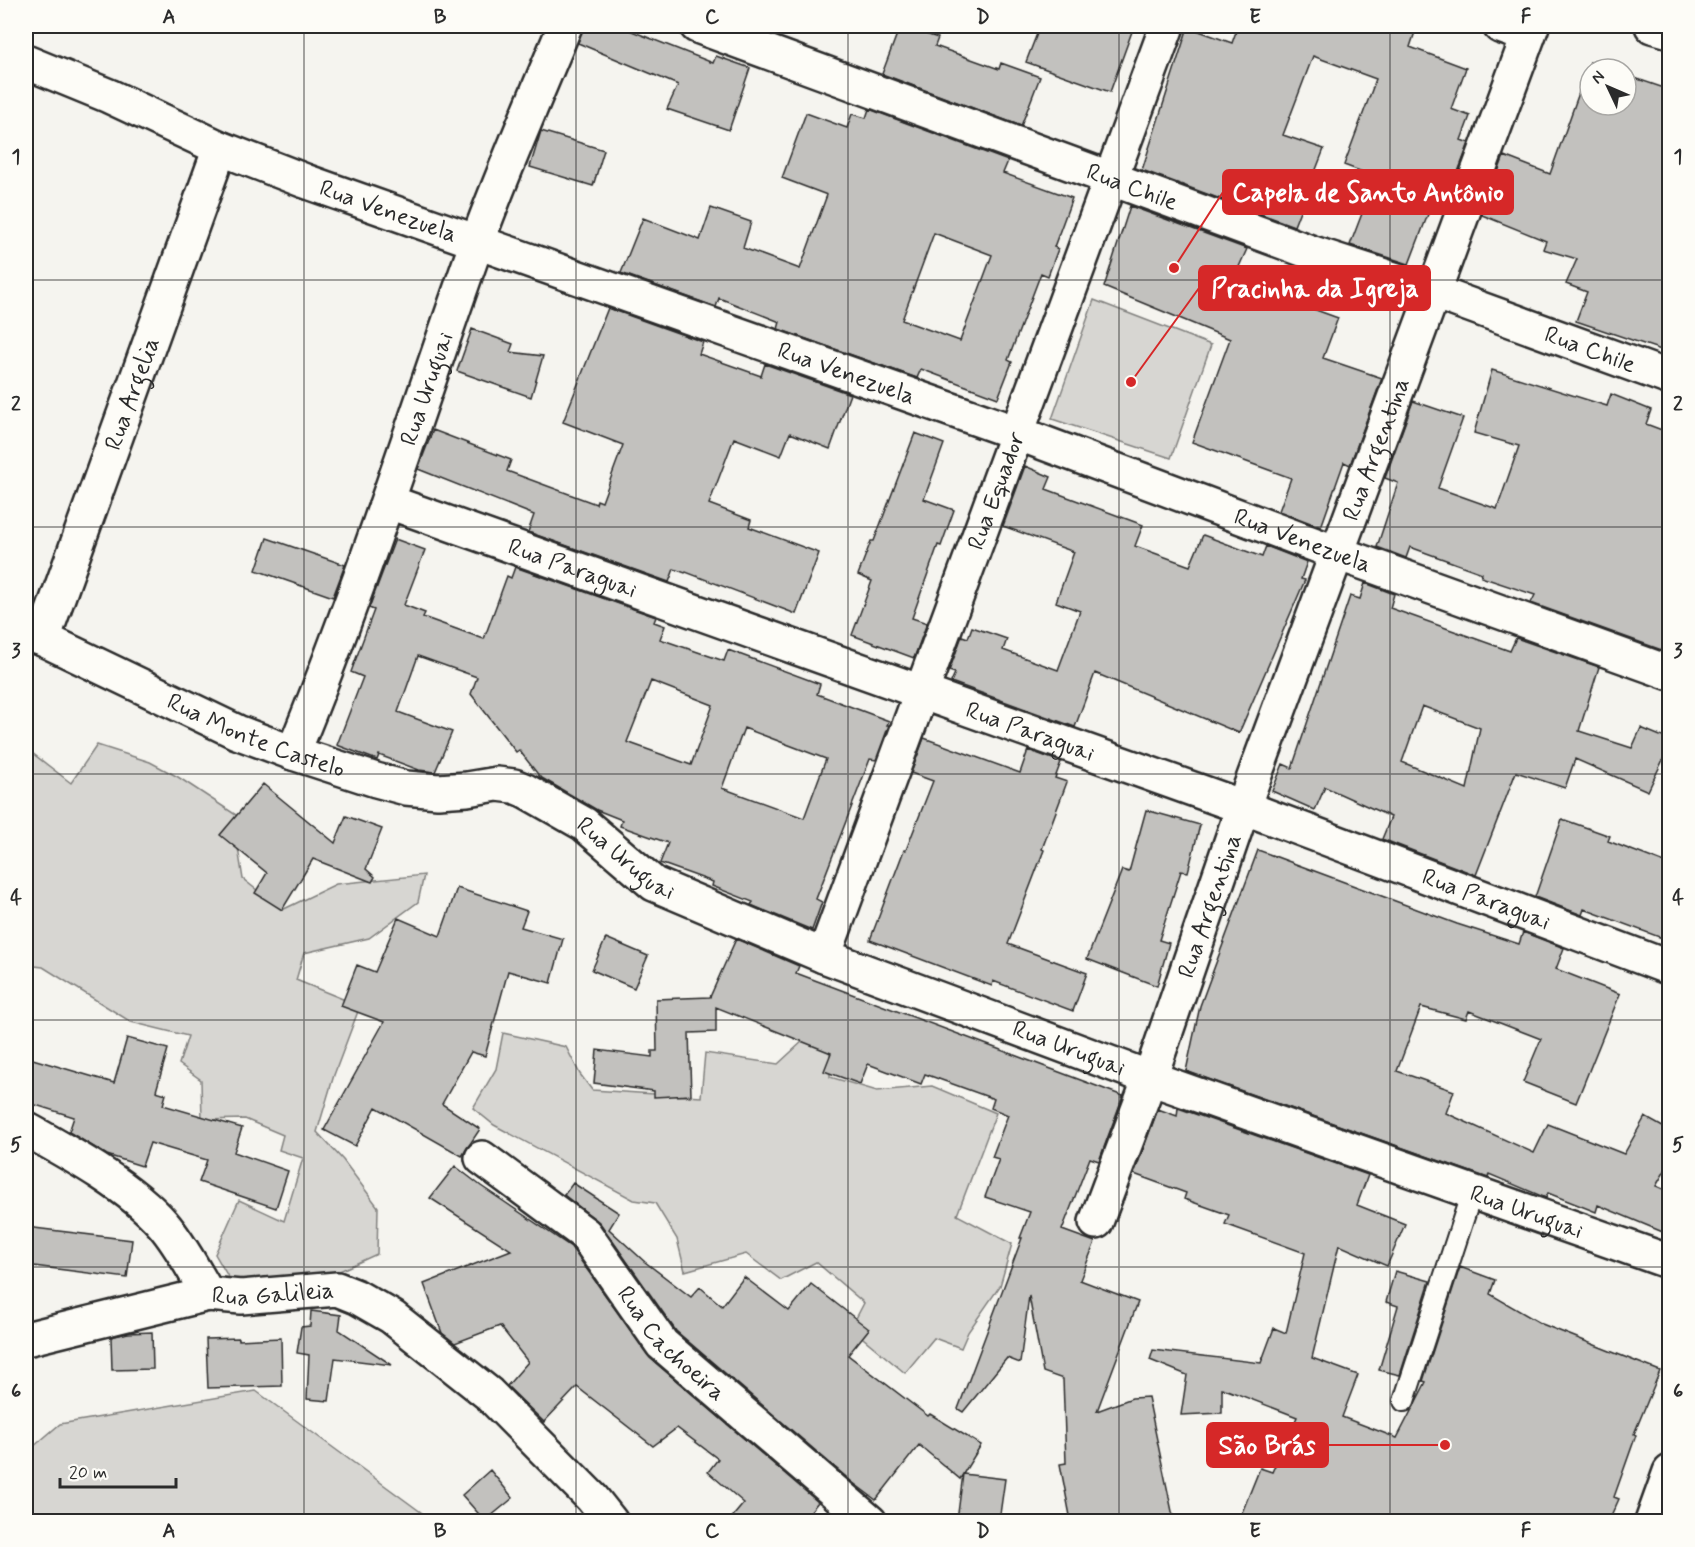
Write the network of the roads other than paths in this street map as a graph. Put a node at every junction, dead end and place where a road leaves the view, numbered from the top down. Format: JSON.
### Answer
{"nodes":[{"id":1,"x":565,"y":26,"type":"edge"},
{"id":2,"x":697,"y":26,"type":"edge"},
{"id":3,"x":1167,"y":26,"type":"edge"},
{"id":4,"x":1652,"y":26,"type":"edge"},
{"id":5,"x":1520,"y":29,"type":"edge"},
{"id":6,"x":1670,"y":31,"type":"edge"},
{"id":7,"x":26,"y":62,"type":"edge"},
{"id":8,"x":220,"y":148,"type":"junction"},
{"id":9,"x":1110,"y":178,"type":"junction"},
{"id":10,"x":477,"y":243,"type":"junction"},
{"id":11,"x":1434,"y":292,"type":"junction"},
{"id":12,"x":1670,"y":378,"type":"edge"},
{"id":13,"x":1017,"y":433,"type":"junction"},
{"id":14,"x":388,"y":502,"type":"junction"},
{"id":15,"x":1337,"y":553,"type":"junction"},
{"id":16,"x":34,"y":637,"type":"edge"},
{"id":17,"x":1670,"y":673,"type":"edge"},
{"id":18,"x":922,"y":692,"type":"junction"},
{"id":19,"x":292,"y":753,"type":"junction"},
{"id":20,"x":497,"y":784,"type":"joint"},
{"id":21,"x":1243,"y":807,"type":"junction"},
{"id":22,"x":824,"y":956,"type":"junction"},
{"id":23,"x":1670,"y":968,"type":"edge"},
{"id":24,"x":1150,"y":1078,"type":"junction"},
{"id":25,"x":26,"y":1129,"type":"edge"},
{"id":26,"x":482,"y":1158,"type":"dead end"},
{"id":27,"x":1472,"y":1192,"type":"junction"},
{"id":28,"x":1096,"y":1222,"type":"dead end"},
{"id":29,"x":1670,"y":1262,"type":"edge"},
{"id":30,"x":208,"y":1294,"type":"junction"},
{"id":31,"x":26,"y":1339,"type":"edge"},
{"id":32,"x":1404,"y":1401,"type":"dead end"},
{"id":33,"x":1670,"y":1472,"type":"edge"},
{"id":34,"x":611,"y":1521,"type":"edge"},
{"id":35,"x":870,"y":1521,"type":"edge"},
{"id":36,"x":1652,"y":1521,"type":"edge"}],
"edges":[{"from":1,"to":10,"type":"street","name":"Rua Uruguai"},
{"from":2,"to":9,"type":"street","name":"Rua Chile"},
{"from":3,"to":9,"type":"street","name":"Rua Equador"},
{"from":4,"to":6,"type":"street"},
{"from":5,"to":11,"type":"street","name":"Rua Argentina"},
{"from":7,"to":8,"type":"street","name":"Rua Venezuela"},
{"from":8,"to":10,"type":"street","name":"Rua Venezuela"},
{"from":8,"to":16,"type":"street","name":"Rua Argelia"},
{"from":9,"to":11,"type":"street","name":"Rua Chile"},
{"from":9,"to":13,"type":"street","name":"Rua Equador"},
{"from":10,"to":13,"type":"street","name":"Rua Venezuela"},
{"from":10,"to":14,"type":"street","name":"Rua Uruguai"},
{"from":11,"to":12,"type":"street","name":"Rua Chile"},
{"from":11,"to":15,"type":"street","name":"Rua Argentina"},
{"from":13,"to":15,"type":"street","name":"Rua Venezuela"},
{"from":13,"to":18,"type":"street","name":"Rua Equador"},
{"from":14,"to":18,"type":"street","name":"Rua Paraguai"},
{"from":14,"to":19,"type":"street","name":"Rua Uruguai"},
{"from":15,"to":17,"type":"street","name":"Rua Venezuela"},
{"from":15,"to":21,"type":"street","name":"Rua Argentina"},
{"from":16,"to":19,"type":"street","name":"Rua Monte Castelo"},
{"from":18,"to":21,"type":"street","name":"Rua Paraguai"},
{"from":18,"to":22,"type":"street","name":"Rua Equador"},
{"from":19,"to":20,"type":"street","name":"Rua Monte Castelo"},
{"from":20,"to":22,"type":"street","name":"Rua Uruguai"},
{"from":21,"to":23,"type":"street","name":"Rua Paraguai"},
{"from":21,"to":24,"type":"street","name":"Rua Argentina"},
{"from":22,"to":24,"type":"street","name":"Rua Uruguai"},
{"from":24,"to":27,"type":"street","name":"Rua Uruguai"},
{"from":24,"to":28,"type":"street","name":"Rua Argentina"},
{"from":25,"to":30,"type":"street","name":"Rua Galileia"},
{"from":26,"to":35,"type":"street","name":"Rua Cachoeira"},
{"from":27,"to":29,"type":"street","name":"Rua Uruguai"},
{"from":27,"to":32,"type":"lane"},
{"from":30,"to":31,"type":"street"},
{"from":30,"to":34,"type":"street","name":"Rua Galileia"},
{"from":33,"to":36,"type":"street"}]}
